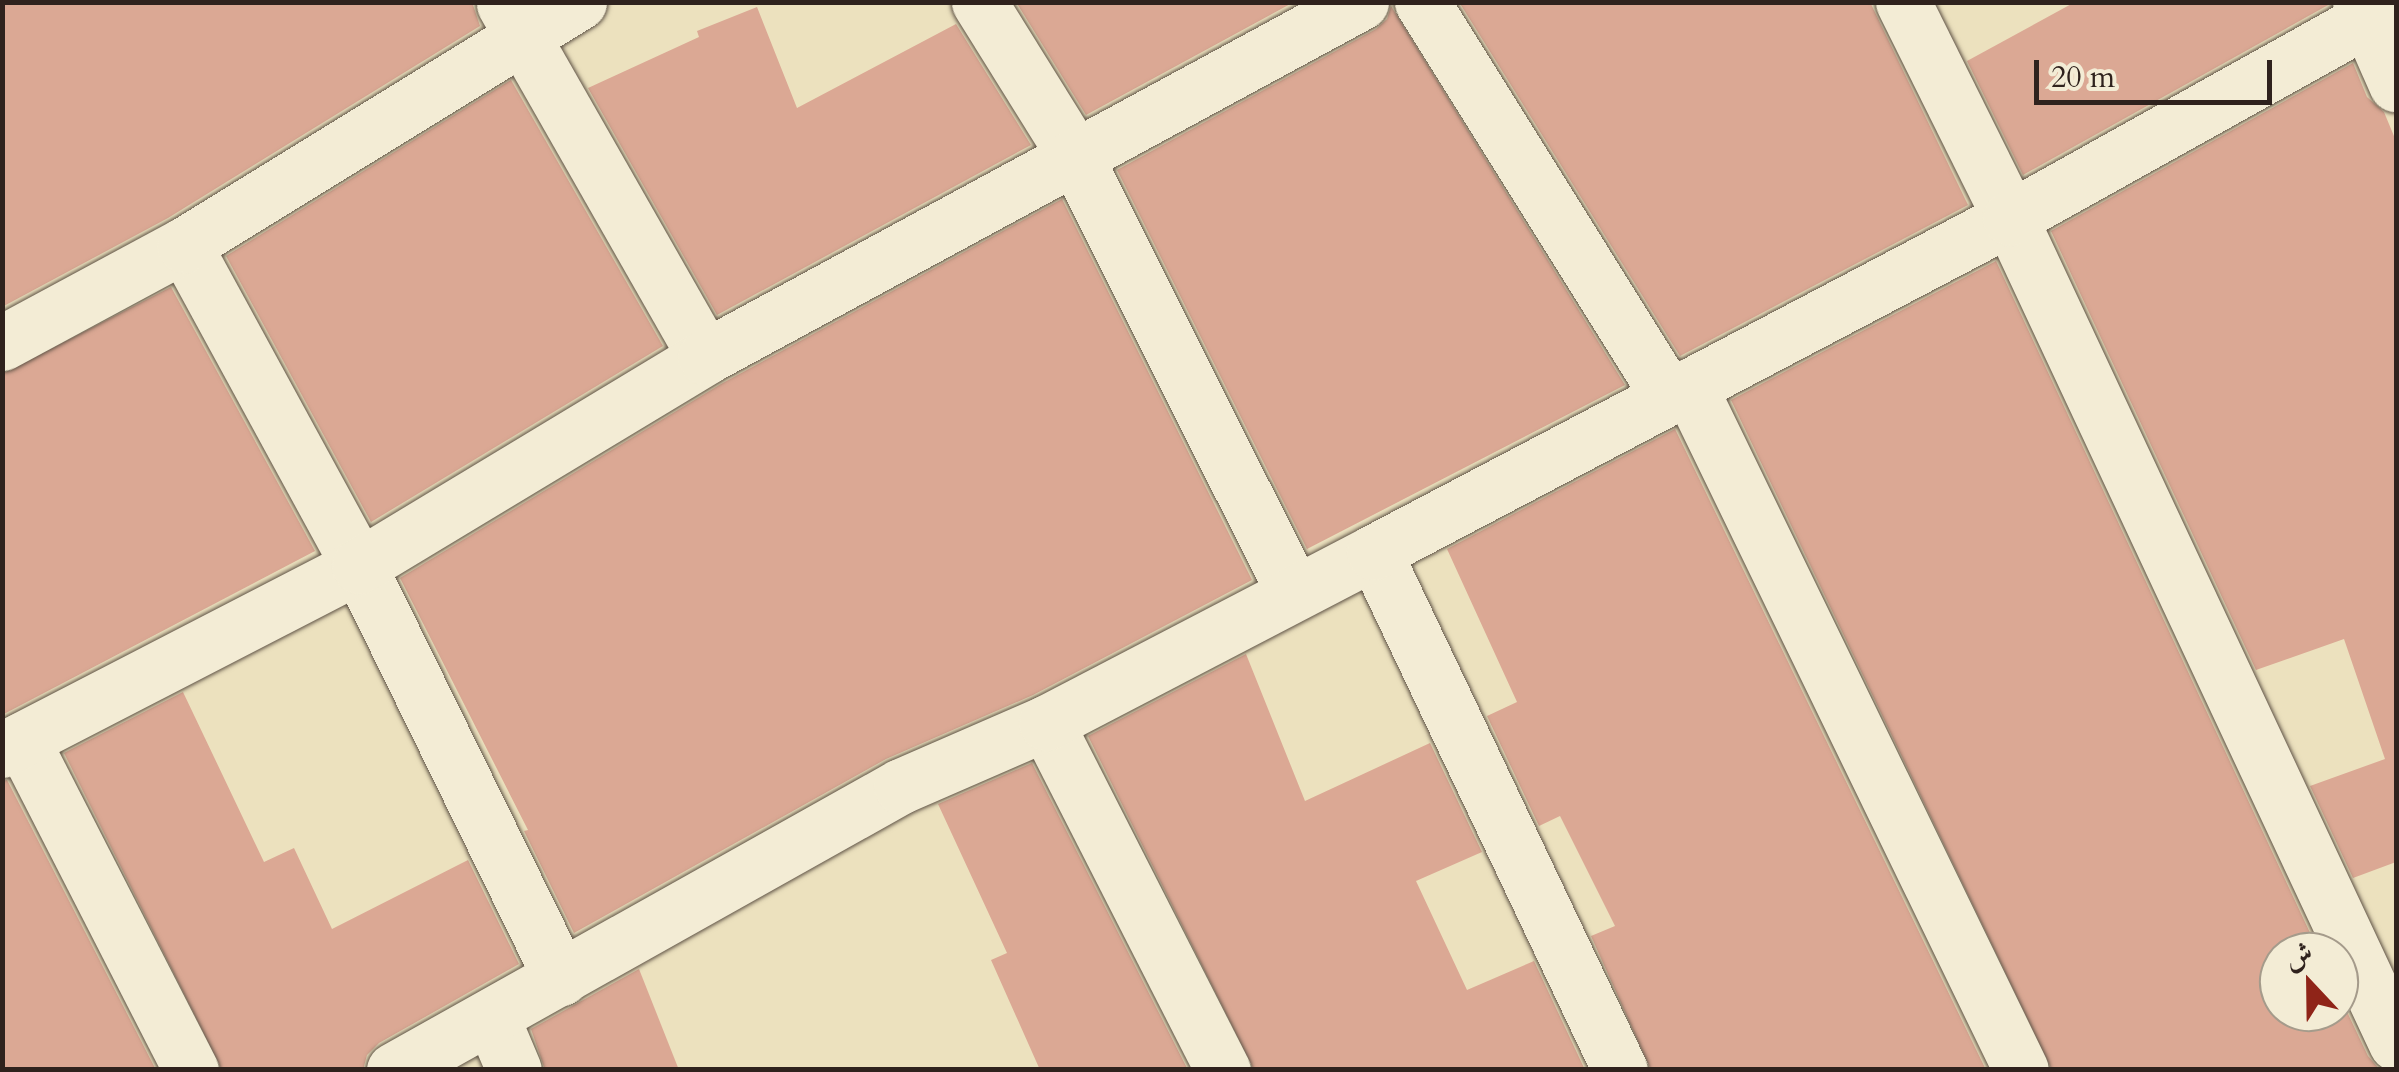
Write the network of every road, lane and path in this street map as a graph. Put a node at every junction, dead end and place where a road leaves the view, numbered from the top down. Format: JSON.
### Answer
{"nodes":[{"id":1,"x":579,"y":2,"type":"edge"},
{"id":2,"x":979,"y":2,"type":"edge"},
{"id":3,"x":1362,"y":2,"type":"edge"},
{"id":4,"x":1422,"y":2,"type":"edge"},
{"id":5,"x":1903,"y":2,"type":"edge"},
{"id":6,"x":2375,"y":8,"type":"edge"},
{"id":7,"x":512,"y":19,"type":"edge"},
{"id":8,"x":2396,"y":84,"type":"edge"},
{"id":9,"x":1075,"y":156,"type":"junction"},
{"id":10,"x":2010,"y":218,"type":"junction"},
{"id":11,"x":184,"y":245,"type":"junction"},
{"id":12,"x":2,"y":344,"type":"edge"},
{"id":13,"x":705,"y":357,"type":"junction"},
{"id":14,"x":1679,"y":390,"type":"junction"},
{"id":15,"x":1374,"y":552,"type":"junction"},
{"id":16,"x":359,"y":566,"type":"junction"},
{"id":17,"x":1294,"y":593,"type":"junction"},
{"id":18,"x":1046,"y":723,"type":"junction"},
{"id":19,"x":12,"y":745,"type":"edge"},
{"id":20,"x":561,"y":978,"type":"junction"},
{"id":21,"x":492,"y":1018,"type":"junction"},
{"id":22,"x":2396,"y":1043,"type":"edge"},
{"id":23,"x":192,"y":1070,"type":"edge"},
{"id":24,"x":394,"y":1070,"type":"edge"},
{"id":25,"x":514,"y":1070,"type":"edge"},
{"id":26,"x":1223,"y":1070,"type":"edge"},
{"id":27,"x":1620,"y":1070,"type":"edge"},
{"id":28,"x":2022,"y":1070,"type":"edge"}],
"edges":[{"from":1,"to":7,"type":"street"},
{"from":2,"to":9,"type":"street"},
{"from":3,"to":9,"type":"street"},
{"from":4,"to":14,"type":"street"},
{"from":5,"to":10,"type":"street"},
{"from":6,"to":8,"type":"street"},
{"from":6,"to":10,"type":"street"},
{"from":7,"to":11,"type":"street"},
{"from":7,"to":13,"type":"street"},
{"from":9,"to":13,"type":"street"},
{"from":9,"to":17,"type":"street"},
{"from":10,"to":14,"type":"street"},
{"from":10,"to":22,"type":"street"},
{"from":11,"to":12,"type":"street"},
{"from":11,"to":16,"type":"street"},
{"from":13,"to":16,"type":"street"},
{"from":14,"to":15,"type":"street"},
{"from":14,"to":28,"type":"street"},
{"from":15,"to":17,"type":"street"},
{"from":15,"to":27,"type":"street"},
{"from":16,"to":19,"type":"street"},
{"from":16,"to":20,"type":"street"},
{"from":17,"to":18,"type":"street"},
{"from":18,"to":20,"type":"street"},
{"from":18,"to":26,"type":"street"},
{"from":19,"to":23,"type":"street"},
{"from":20,"to":21,"type":"street"},
{"from":21,"to":24,"type":"street"},
{"from":21,"to":25,"type":"street"}]}
